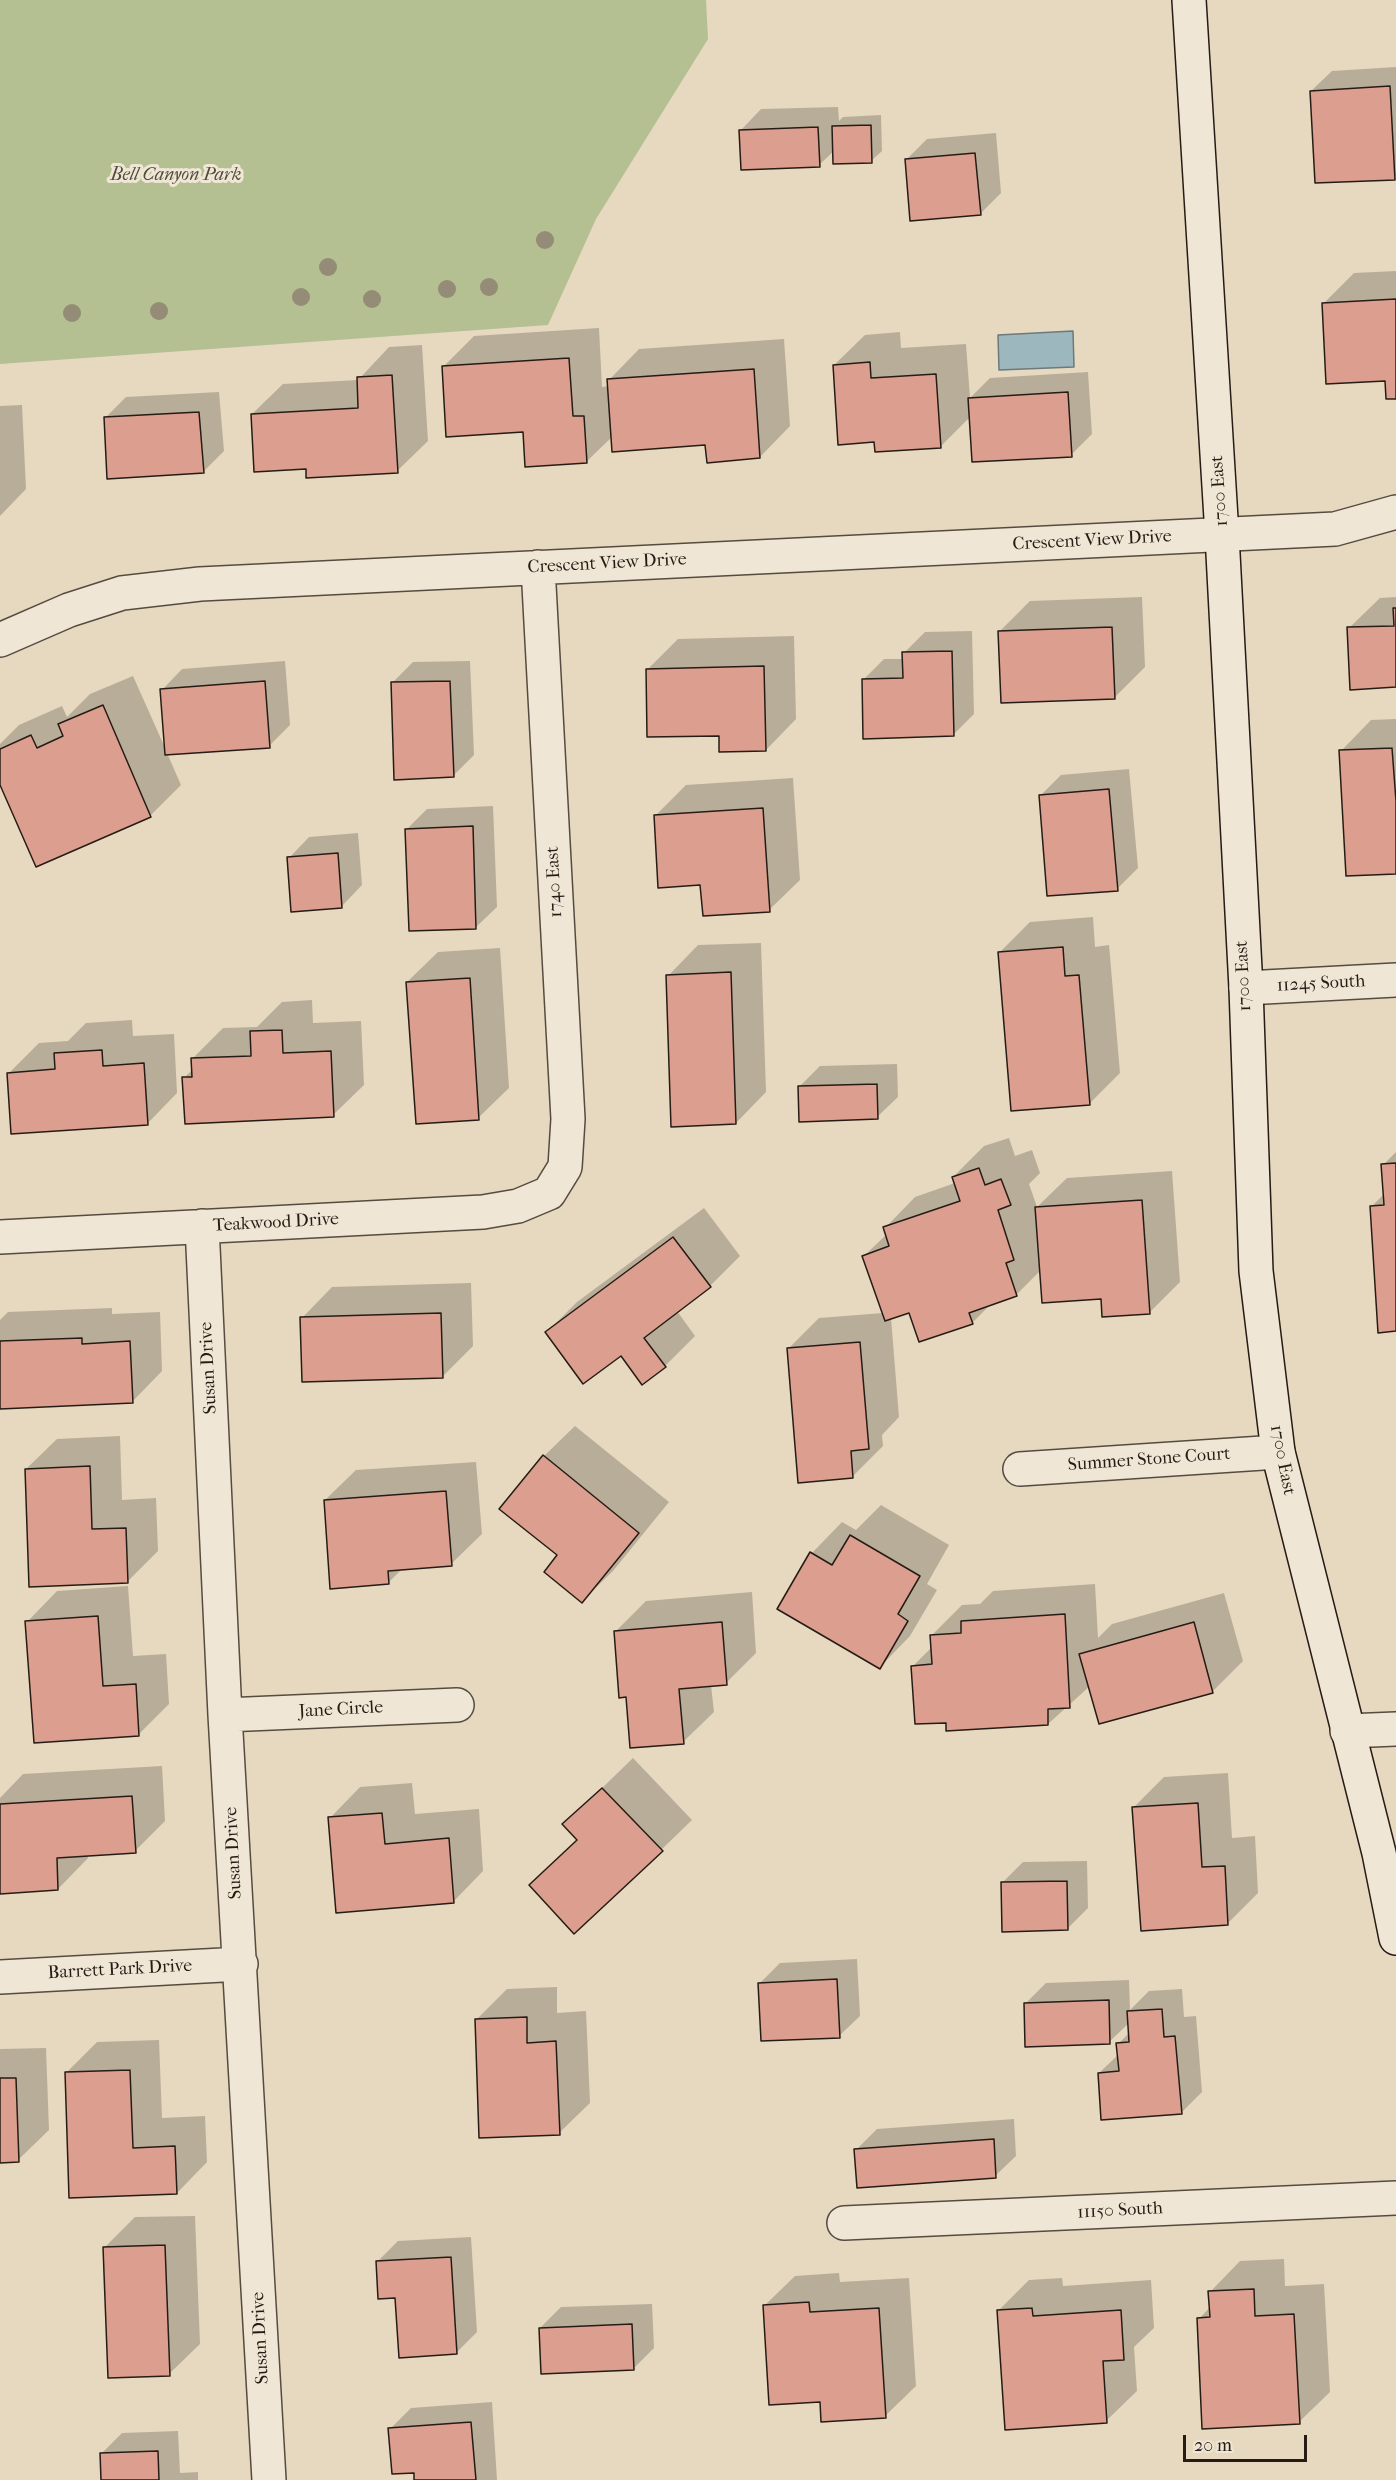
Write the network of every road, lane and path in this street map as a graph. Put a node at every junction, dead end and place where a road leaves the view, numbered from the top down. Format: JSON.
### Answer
{"nodes":[{"id":1,"x":1189,"y":0,"type":"edge"},
{"id":2,"x":1396,"y":512,"type":"edge"},
{"id":3,"x":1222,"y":535,"type":"junction"},
{"id":4,"x":538,"y":567,"type":"junction"},
{"id":5,"x":0,"y":640,"type":"edge"},
{"id":6,"x":1396,"y":980,"type":"edge"},
{"id":7,"x":1246,"y":988,"type":"junction"},
{"id":8,"x":549,"y":1193,"type":"joint"},
{"id":9,"x":202,"y":1226,"type":"junction"},
{"id":10,"x":0,"y":1237,"type":"edge"},
{"id":11,"x":1278,"y":1452,"type":"junction"},
{"id":12,"x":1020,"y":1469,"type":"dead end"},
{"id":13,"x":458,"y":1705,"type":"dead end"},
{"id":14,"x":225,"y":1715,"type":"junction"},
{"id":15,"x":1396,"y":1729,"type":"edge"},
{"id":16,"x":1347,"y":1731,"type":"junction"},
{"id":17,"x":1396,"y":1938,"type":"edge"},
{"id":18,"x":241,"y":1964,"type":"junction"},
{"id":19,"x":0,"y":1977,"type":"edge"},
{"id":20,"x":1396,"y":2198,"type":"edge"},
{"id":21,"x":844,"y":2223,"type":"dead end"},
{"id":22,"x":269,"y":2480,"type":"edge"}],
"edges":[{"from":1,"to":3,"type":"street","name":"1700 East"},
{"from":2,"to":3,"type":"street","name":"Crescent View Drive"},
{"from":3,"to":4,"type":"street","name":"Crescent View Drive"},
{"from":3,"to":7,"type":"street","name":"1700 East"},
{"from":4,"to":5,"type":"street","name":"Crescent View Drive"},
{"from":4,"to":8,"type":"street","name":"1740 East"},
{"from":6,"to":7,"type":"street","name":"11245 South"},
{"from":7,"to":11,"type":"street","name":"1700 East"},
{"from":8,"to":9,"type":"street","name":"Teakwood Drive"},
{"from":9,"to":10,"type":"street","name":"Teakwood Drive"},
{"from":9,"to":14,"type":"street","name":"Susan Drive"},
{"from":11,"to":12,"type":"street","name":"Summer Stone Court"},
{"from":11,"to":16,"type":"street","name":"1700 East"},
{"from":13,"to":14,"type":"street","name":"Jane Circle"},
{"from":14,"to":18,"type":"street","name":"Susan Drive"},
{"from":15,"to":16,"type":"street"},
{"from":16,"to":17,"type":"street","name":"1700 East"},
{"from":18,"to":19,"type":"street","name":"Barrett Park Drive"},
{"from":18,"to":22,"type":"street","name":"Susan Drive"},
{"from":20,"to":21,"type":"street","name":"11150 South"}]}
